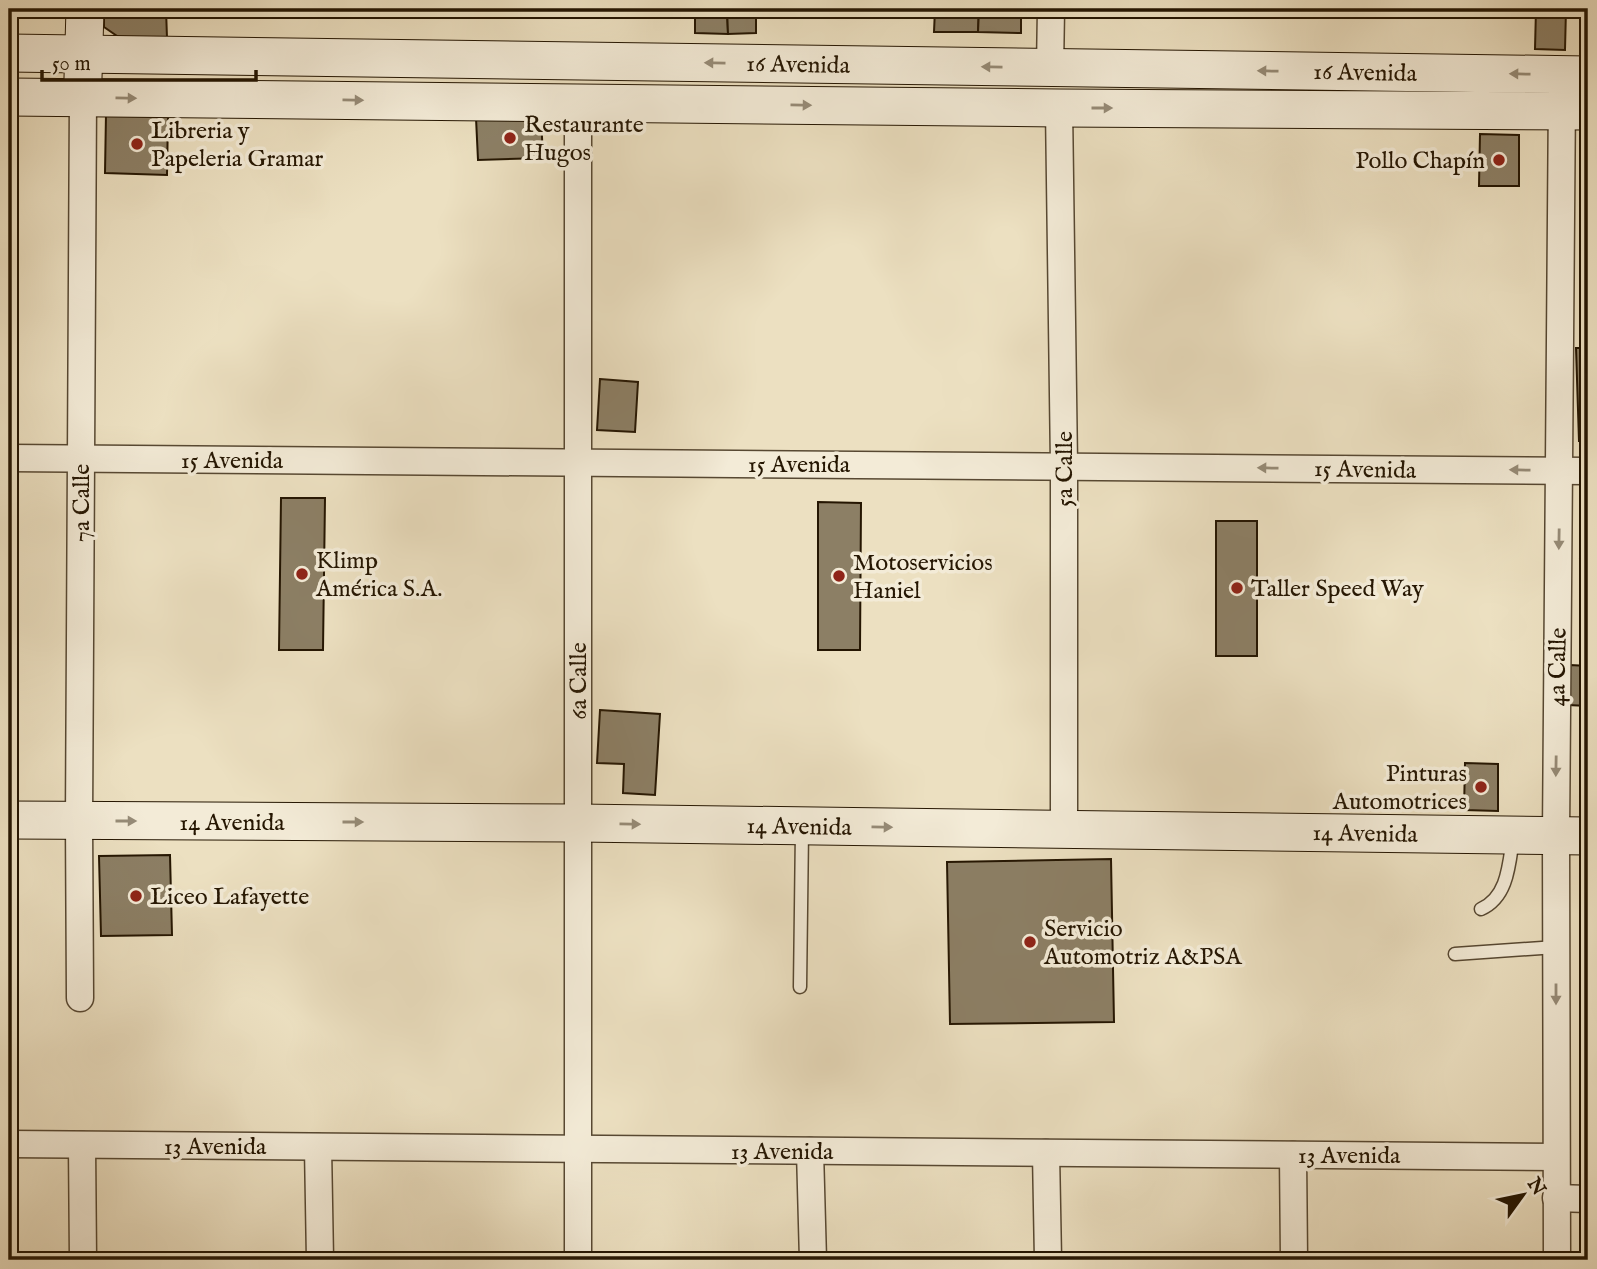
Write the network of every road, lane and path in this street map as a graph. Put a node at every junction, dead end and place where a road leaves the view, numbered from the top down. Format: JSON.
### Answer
{"nodes":[{"id":1,"x":85,"y":9,"type":"edge"},
{"id":2,"x":1051,"y":9,"type":"edge"},
{"id":3,"x":9,"y":52,"type":"edge"},
{"id":4,"x":84,"y":53,"type":"junction"},
{"id":5,"x":1050,"y":68,"type":"junction"},
{"id":6,"x":1576,"y":74,"type":"edge"},
{"id":7,"x":9,"y":97,"type":"edge"},
{"id":8,"x":83,"y":97,"type":"junction"},
{"id":9,"x":578,"y":102,"type":"junction"},
{"id":10,"x":1059,"y":108,"type":"junction"},
{"id":11,"x":1575,"y":111,"type":"edge"},
{"id":12,"x":9,"y":458,"type":"edge"},
{"id":13,"x":81,"y":459,"type":"junction"},
{"id":14,"x":578,"y":462,"type":"junction"},
{"id":15,"x":1064,"y":466,"type":"junction"},
{"id":16,"x":1559,"y":471,"type":"junction"},
{"id":17,"x":1588,"y":471,"type":"edge"},
{"id":18,"x":9,"y":820,"type":"edge"},
{"id":19,"x":79,"y":821,"type":"junction"},
{"id":20,"x":578,"y":823,"type":"junction"},
{"id":21,"x":802,"y":827,"type":"junction"},
{"id":22,"x":1064,"y":830,"type":"junction"},
{"id":23,"x":1513,"y":834,"type":"junction"},
{"id":24,"x":1572,"y":835,"type":"edge"},
{"id":25,"x":1481,"y":909,"type":"dead end"},
{"id":26,"x":1556,"y":947,"type":"junction"},
{"id":27,"x":1455,"y":954,"type":"dead end"},
{"id":28,"x":800,"y":987,"type":"dead end"},
{"id":29,"x":80,"y":998,"type":"dead end"},
{"id":30,"x":9,"y":1144,"type":"edge"},
{"id":31,"x":82,"y":1145,"type":"junction"},
{"id":32,"x":318,"y":1147,"type":"junction"},
{"id":33,"x":579,"y":1149,"type":"junction"},
{"id":34,"x":810,"y":1151,"type":"junction"},
{"id":35,"x":1046,"y":1153,"type":"junction"},
{"id":36,"x":1293,"y":1155,"type":"junction"},
{"id":37,"x":1556,"y":1157,"type":"junction"},
{"id":38,"x":1556,"y":1198,"type":"junction"},
{"id":39,"x":1588,"y":1199,"type":"edge"},
{"id":40,"x":83,"y":1260,"type":"edge"},
{"id":41,"x":320,"y":1260,"type":"edge"},
{"id":42,"x":578,"y":1260,"type":"edge"},
{"id":43,"x":813,"y":1260,"type":"edge"},
{"id":44,"x":1048,"y":1260,"type":"edge"},
{"id":45,"x":1294,"y":1260,"type":"edge"},
{"id":46,"x":1557,"y":1260,"type":"edge"}],
"edges":[{"from":1,"to":4,"type":"main road","name":"7a Calle"},
{"from":2,"to":5,"type":"street"},
{"from":3,"to":4,"type":"main road","name":"16 Avenida"},
{"from":5,"to":4,"type":"main road","name":"16 Avenida","one_way":true},
{"from":4,"to":8,"type":"main road","name":"7a Calle"},
{"from":6,"to":5,"type":"main road","name":"16 Avenida","one_way":true},
{"from":6,"to":11,"type":"street","name":"4a Calle"},
{"from":7,"to":8,"type":"main road","name":"16 Avenida"},
{"from":8,"to":9,"type":"main road","name":"16 Avenida","one_way":true},
{"from":8,"to":13,"type":"street","name":"7a Calle"},
{"from":9,"to":10,"type":"main road","name":"16 Avenida","one_way":true},
{"from":9,"to":14,"type":"street","name":"6a Calle"},
{"from":10,"to":11,"type":"main road","name":"16 Avenida","one_way":true},
{"from":10,"to":15,"type":"street","name":"5a Calle"},
{"from":11,"to":16,"type":"street","name":"4a Calle"},
{"from":12,"to":13,"type":"street","name":"15 Avenida"},
{"from":13,"to":14,"type":"street","name":"15 Avenida"},
{"from":13,"to":19,"type":"street","name":"7a Calle"},
{"from":14,"to":15,"type":"street","name":"15 Avenida"},
{"from":14,"to":20,"type":"street","name":"6a Calle"},
{"from":16,"to":15,"type":"street","name":"15 Avenida","one_way":true},
{"from":15,"to":22,"type":"street","name":"5a Calle"},
{"from":16,"to":17,"type":"street","name":"15 Avenida"},
{"from":16,"to":24,"type":"street","name":"4a Calle","one_way":true},
{"from":18,"to":19,"type":"main road","name":"14 Avenida"},
{"from":19,"to":20,"type":"main road","name":"14 Avenida","one_way":true},
{"from":19,"to":29,"type":"street","name":"7a Calle"},
{"from":20,"to":21,"type":"main road","name":"14 Avenida","one_way":true},
{"from":20,"to":33,"type":"street","name":"6a Calle"},
{"from":21,"to":22,"type":"main road","name":"14 Avenida","one_way":true},
{"from":21,"to":28,"type":"lane"},
{"from":22,"to":23,"type":"main road","name":"14 Avenida"},
{"from":23,"to":24,"type":"main road","name":"14 Avenida"},
{"from":23,"to":25,"type":"lane"},
{"from":24,"to":26,"type":"street","name":"4a Calle"},
{"from":26,"to":27,"type":"lane"},
{"from":26,"to":37,"type":"street","name":"4a Calle","one_way":true},
{"from":30,"to":31,"type":"street","name":"13 Avenida"},
{"from":31,"to":32,"type":"street","name":"13 Avenida"},
{"from":31,"to":40,"type":"street"},
{"from":32,"to":33,"type":"street","name":"13 Avenida"},
{"from":32,"to":41,"type":"street"},
{"from":33,"to":34,"type":"street","name":"13 Avenida"},
{"from":33,"to":42,"type":"street","name":"6a Calle"},
{"from":34,"to":35,"type":"street","name":"13 Avenida"},
{"from":34,"to":43,"type":"street"},
{"from":35,"to":36,"type":"street","name":"13 Avenida"},
{"from":35,"to":44,"type":"street"},
{"from":36,"to":37,"type":"street","name":"13 Avenida"},
{"from":36,"to":45,"type":"street"},
{"from":37,"to":38,"type":"street","name":"4a Calle"},
{"from":38,"to":39,"type":"street"},
{"from":38,"to":46,"type":"street","name":"4a Calle"}]}
